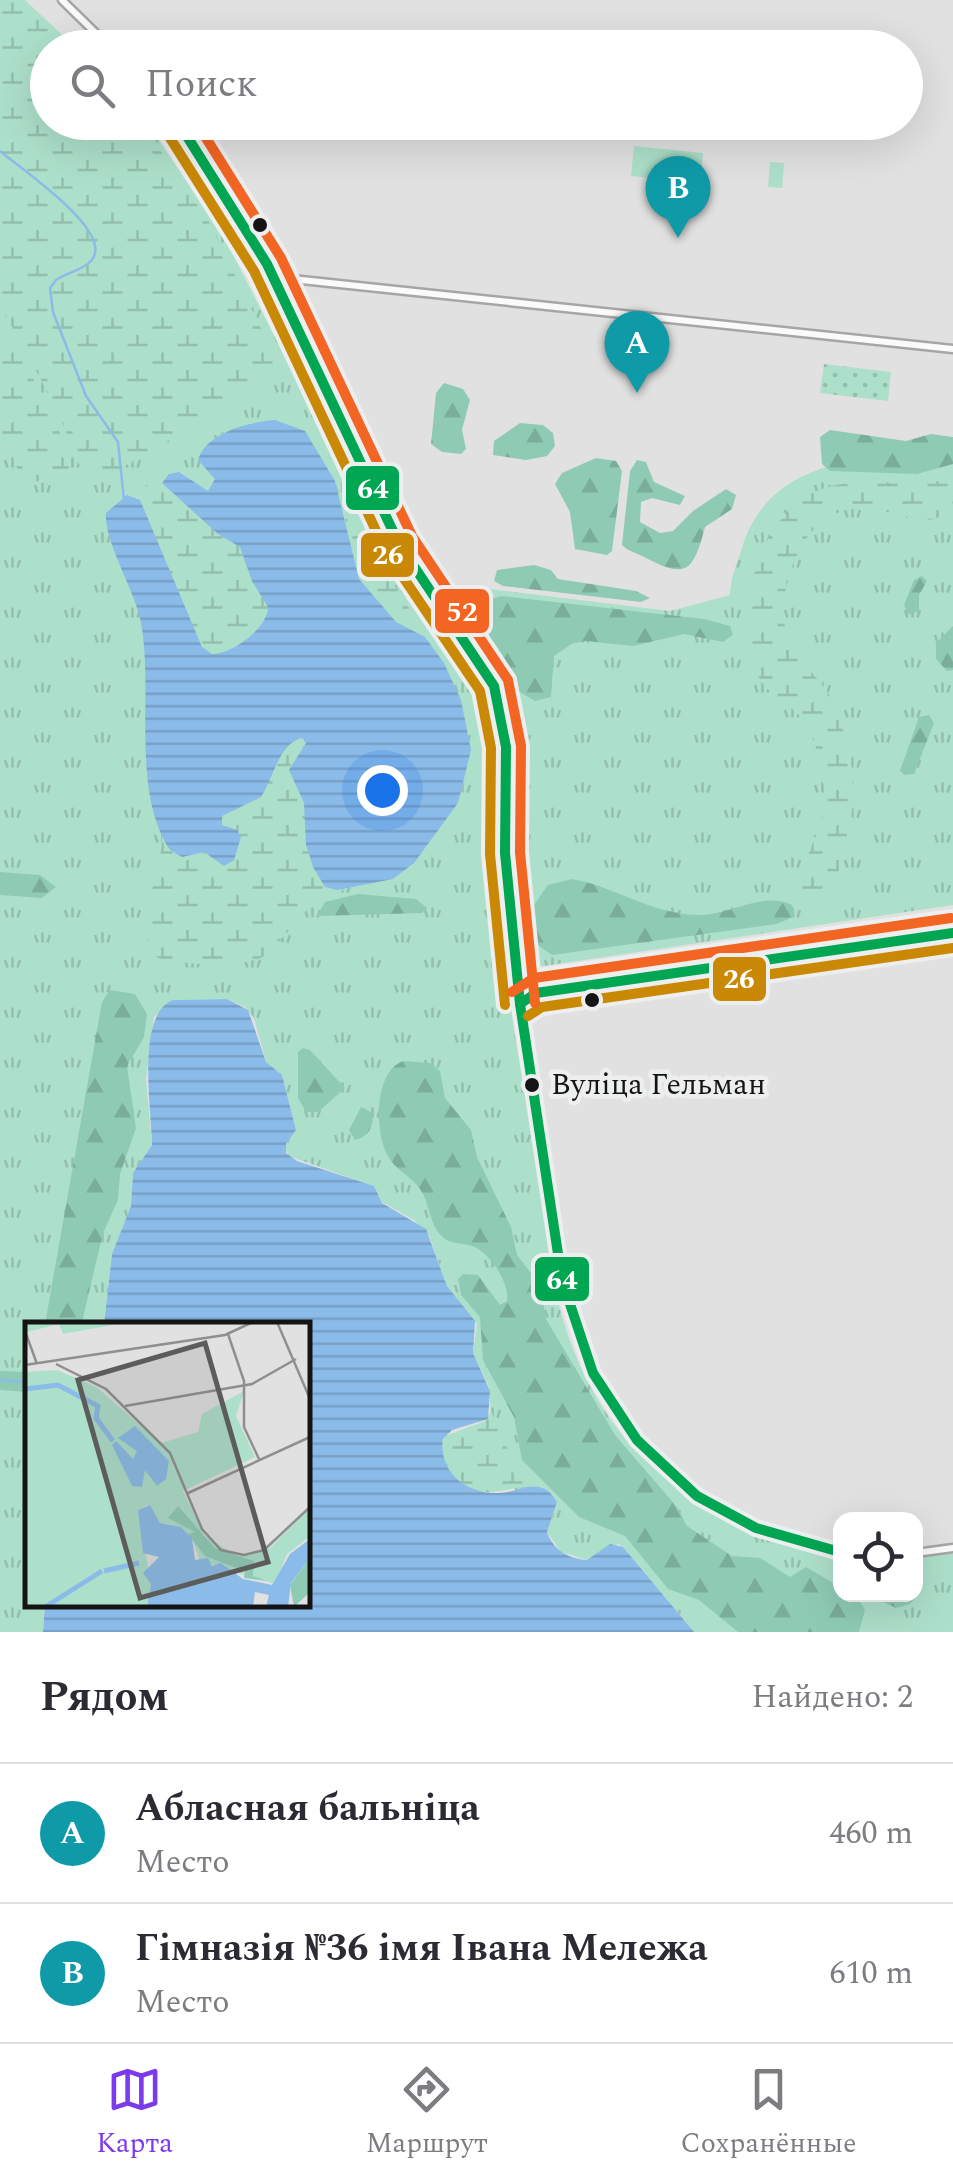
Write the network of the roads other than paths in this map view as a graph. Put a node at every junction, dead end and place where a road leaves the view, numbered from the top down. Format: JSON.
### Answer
{"nodes":[{"id":1,"x":62,"y":0,"type":"edge"},
{"id":2,"x":93,"y":30,"type":"edge"},
{"id":3,"x":189,"y":140,"type":"edge"},
{"id":4,"x":273,"y":277,"type":"junction"},
{"id":5,"x":953,"y":349,"type":"edge"},
{"id":6,"x":953,"y":933,"type":"edge"},
{"id":7,"x":953,"y":948,"type":"edge"},
{"id":8,"x":520,"y":1004,"type":"junction"},
{"id":9,"x":953,"y":1548,"type":"edge"},
{"id":10,"x":833,"y":1550,"type":"edge"},
{"id":11,"x":923,"y":1552,"type":"edge"}],
"edges":[{"from":1,"to":2,"type":"street"},
{"from":3,"to":4,"type":"street"},
{"from":4,"to":5,"type":"street"},
{"from":4,"to":8,"type":"street"},
{"from":6,"to":8,"type":"street"},
{"from":7,"to":8,"type":"street"},
{"from":8,"to":10,"type":"street"},
{"from":9,"to":11,"type":"street"}]}
